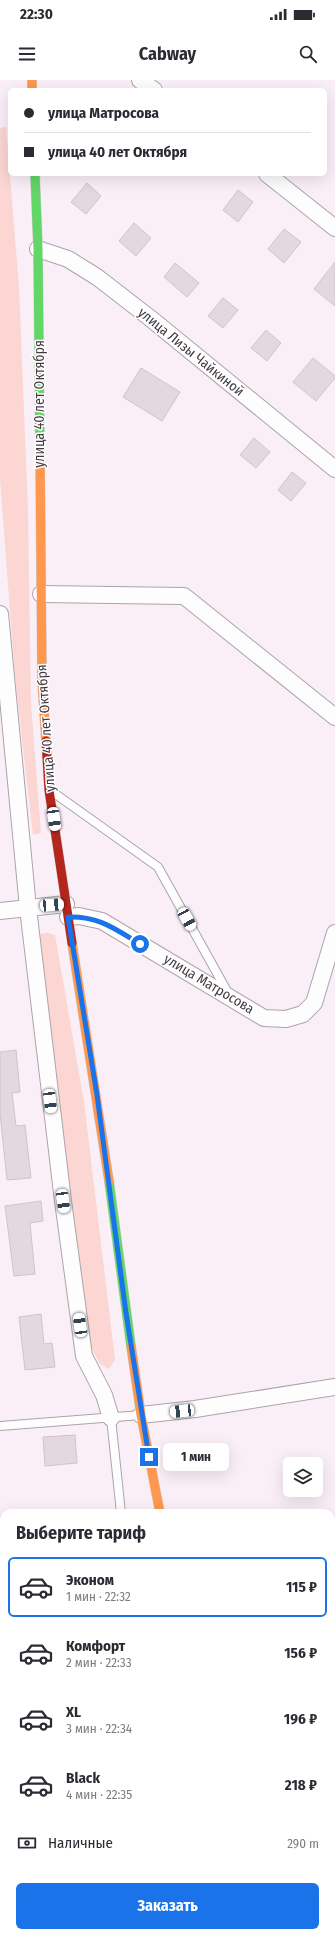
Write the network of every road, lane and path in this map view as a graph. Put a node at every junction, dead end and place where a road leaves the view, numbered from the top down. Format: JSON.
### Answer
{"nodes":[{"id":1,"x":140,"y":80,"type":"edge"},
{"id":2,"x":151,"y":88,"type":"edge"},
{"id":3,"x":35,"y":176,"type":"edge"},
{"id":4,"x":270,"y":176,"type":"edge"},
{"id":5,"x":335,"y":228,"type":"edge"},
{"id":6,"x":38,"y":249,"type":"junction"},
{"id":7,"x":335,"y":469,"type":"edge"},
{"id":8,"x":41,"y":594,"type":"junction"},
{"id":9,"x":0,"y":614,"type":"edge"},
{"id":10,"x":335,"y":717,"type":"edge"},
{"id":11,"x":50,"y":790,"type":"junction"},
{"id":12,"x":28,"y":908,"type":"junction"},
{"id":13,"x":67,"y":910,"type":"junction"},
{"id":14,"x":0,"y":911,"type":"edge"},
{"id":15,"x":335,"y":934,"type":"edge"},
{"id":16,"x":231,"y":998,"type":"junction"},
{"id":17,"x":335,"y":1387,"type":"edge"},
{"id":18,"x":141,"y":1415,"type":"junction"},
{"id":19,"x":111,"y":1418,"type":"junction"},
{"id":20,"x":0,"y":1426,"type":"edge"},
{"id":21,"x":121,"y":1509,"type":"edge"},
{"id":22,"x":159,"y":1509,"type":"edge"}],
"edges":[{"from":1,"to":2,"type":"street"},
{"from":3,"to":6,"type":"main road","name":"улица 40 лет Октября"},
{"from":4,"to":5,"type":"street"},
{"from":6,"to":7,"type":"street","name":"улица Лизы Чайкиной"},
{"from":6,"to":8,"type":"main road","name":"улица 40 лет Октября"},
{"from":8,"to":10,"type":"street"},
{"from":8,"to":11,"type":"main road","name":"улица 40 лет Октября"},
{"from":9,"to":12,"type":"street"},
{"from":11,"to":13,"type":"main road","name":"улица 40 лет Октября"},
{"from":11,"to":16,"type":"lane"},
{"from":12,"to":13,"type":"street","name":"улица Матросова"},
{"from":12,"to":14,"type":"street","name":"улица Матросова"},
{"from":12,"to":19,"type":"street"},
{"from":13,"to":16,"type":"street","name":"улица Матросова"},
{"from":13,"to":18,"type":"main road","name":"улица 40 лет Октября"},
{"from":15,"to":16,"type":"street","name":"улица Матросова"},
{"from":17,"to":18,"type":"street"},
{"from":18,"to":19,"type":"lane"},
{"from":18,"to":22,"type":"main road","name":"улица 40 лет Октября"},
{"from":19,"to":20,"type":"lane"},
{"from":19,"to":21,"type":"lane"}]}
